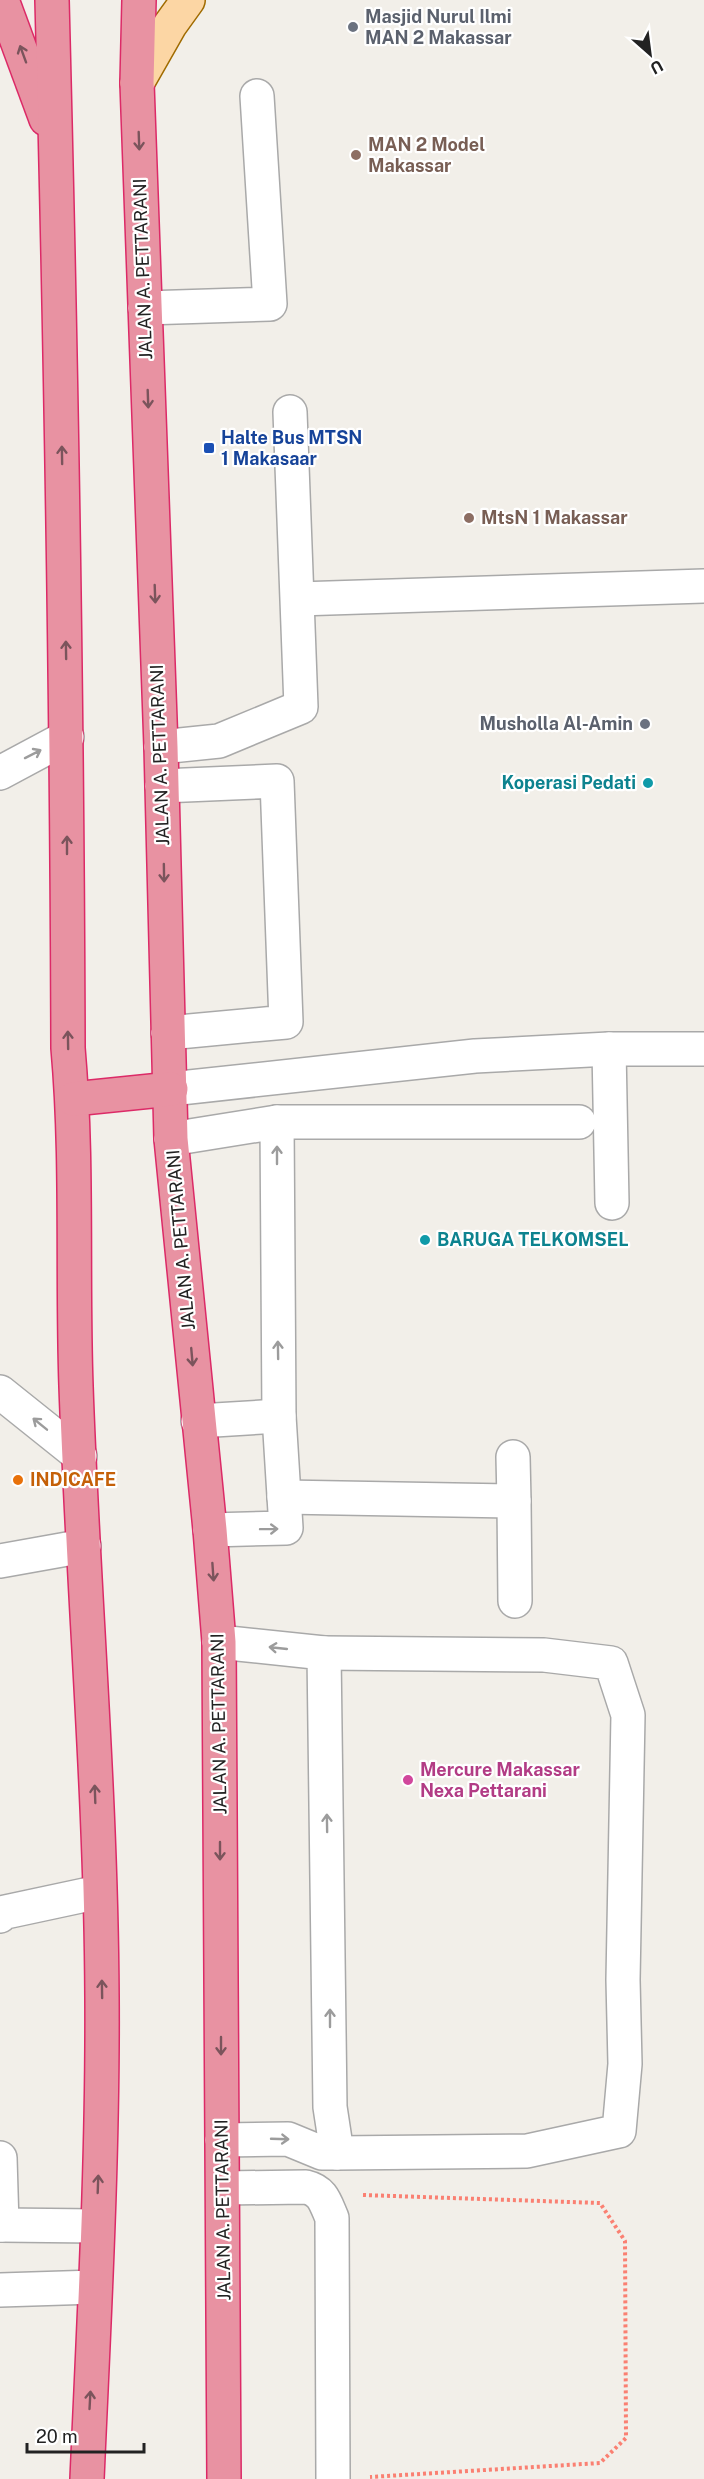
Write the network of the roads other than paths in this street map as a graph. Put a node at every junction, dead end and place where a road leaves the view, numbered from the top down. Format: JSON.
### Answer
{"nodes":[{"id":1,"x":2,"y":0,"type":"edge"},
{"id":2,"x":52,"y":0,"type":"edge"},
{"id":3,"x":139,"y":0,"type":"edge"},
{"id":4,"x":188,"y":0,"type":"edge"},
{"id":5,"x":137,"y":83,"type":"junction"},
{"id":6,"x":257,"y":96,"type":"dead end"},
{"id":7,"x":57,"y":148,"type":"junction"},
{"id":8,"x":145,"y":308,"type":"junction"},
{"id":9,"x":290,"y":412,"type":"dead end"},
{"id":10,"x":704,"y":586,"type":"edge"},
{"id":11,"x":298,"y":599,"type":"junction"},
{"id":12,"x":67,"y":737,"type":"junction"},
{"id":13,"x":161,"y":747,"type":"junction"},
{"id":14,"x":0,"y":773,"type":"edge"},
{"id":15,"x":162,"y":786,"type":"junction"},
{"id":16,"x":168,"y":1033,"type":"junction"},
{"id":17,"x":609,"y":1049,"type":"junction"},
{"id":18,"x":704,"y":1049,"type":"edge"},
{"id":19,"x":171,"y":1089,"type":"junction"},
{"id":20,"x":73,"y":1099,"type":"junction"},
{"id":21,"x":277,"y":1122,"type":"junction"},
{"id":22,"x":579,"y":1122,"type":"dead end"},
{"id":23,"x":171,"y":1139,"type":"junction"},
{"id":24,"x":612,"y":1203,"type":"dead end"},
{"id":25,"x":0,"y":1392,"type":"edge"},
{"id":26,"x":279,"y":1416,"type":"junction"},
{"id":27,"x":198,"y":1421,"type":"junction"},
{"id":28,"x":80,"y":1456,"type":"junction"},
{"id":29,"x":513,"y":1457,"type":"dead end"},
{"id":30,"x":284,"y":1497,"type":"junction"},
{"id":31,"x":514,"y":1501,"type":"junction"},
{"id":32,"x":210,"y":1530,"type":"junction"},
{"id":33,"x":84,"y":1546,"type":"junction"},
{"id":34,"x":0,"y":1561,"type":"edge"},
{"id":35,"x":515,"y":1601,"type":"dead end"},
{"id":36,"x":219,"y":1642,"type":"junction"},
{"id":37,"x":324,"y":1653,"type":"junction"},
{"id":38,"x":99,"y":1892,"type":"junction"},
{"id":39,"x":0,"y":1916,"type":"edge"},
{"id":40,"x":222,"y":2140,"type":"junction"},
{"id":41,"x":337,"y":2153,"type":"junction"},
{"id":42,"x":0,"y":2158,"type":"edge"},
{"id":43,"x":223,"y":2188,"type":"junction"},
{"id":44,"x":1,"y":2225,"type":"edge"},
{"id":45,"x":97,"y":2226,"type":"junction"},
{"id":46,"x":95,"y":2287,"type":"junction"},
{"id":47,"x":0,"y":2290,"type":"edge"},
{"id":48,"x":348,"y":2478,"type":"edge"},
{"id":49,"x":87,"y":2479,"type":"edge"},
{"id":50,"x":224,"y":2479,"type":"edge"}],
"edges":[{"from":7,"to":1,"type":"highway","one_way":true},
{"from":2,"to":7,"type":"highway"},
{"from":3,"to":5,"type":"highway","name":"JALAN A. PETTARANI"},
{"from":4,"to":5,"type":"main road"},
{"from":5,"to":8,"type":"highway","name":"JALAN A. PETTARANI","one_way":true},
{"from":6,"to":8,"type":"street"},
{"from":12,"to":7,"type":"highway","one_way":true},
{"from":8,"to":13,"type":"highway","name":"JALAN A. PETTARANI","one_way":true},
{"from":9,"to":11,"type":"street"},
{"from":10,"to":11,"type":"street"},
{"from":11,"to":13,"type":"street"},
{"from":14,"to":12,"type":"street","one_way":true},
{"from":20,"to":12,"type":"highway","one_way":true},
{"from":13,"to":15,"type":"highway","name":"JALAN A. PETTARANI"},
{"from":15,"to":16,"type":"highway","name":"JALAN A. PETTARANI","one_way":true},
{"from":15,"to":16,"type":"street"},
{"from":16,"to":19,"type":"highway","name":"JALAN A. PETTARANI"},
{"from":17,"to":18,"type":"street"},
{"from":17,"to":19,"type":"street"},
{"from":17,"to":24,"type":"street"},
{"from":19,"to":20,"type":"highway"},
{"from":19,"to":23,"type":"highway","name":"JALAN A. PETTARANI"},
{"from":20,"to":28,"type":"highway"},
{"from":21,"to":22,"type":"street"},
{"from":21,"to":23,"type":"street"},
{"from":26,"to":21,"type":"street","one_way":true},
{"from":23,"to":27,"type":"highway","name":"JALAN A. PETTARANI","one_way":true},
{"from":28,"to":25,"type":"street","one_way":true},
{"from":26,"to":27,"type":"street"},
{"from":26,"to":30,"type":"street"},
{"from":27,"to":32,"type":"highway","name":"JALAN A. PETTARANI"},
{"from":28,"to":33,"type":"highway"},
{"from":29,"to":31,"type":"street"},
{"from":30,"to":31,"type":"street"},
{"from":32,"to":30,"type":"street","one_way":true},
{"from":31,"to":35,"type":"street"},
{"from":32,"to":36,"type":"highway","name":"JALAN A. PETTARANI","one_way":true},
{"from":33,"to":34,"type":"street"},
{"from":38,"to":33,"type":"highway","one_way":true},
{"from":37,"to":36,"type":"street","one_way":true},
{"from":36,"to":40,"type":"highway","name":"JALAN A. PETTARANI","one_way":true},
{"from":41,"to":37,"type":"street","one_way":true},
{"from":37,"to":41,"type":"street"},
{"from":38,"to":39,"type":"street"},
{"from":45,"to":38,"type":"highway","one_way":true},
{"from":40,"to":41,"type":"street","one_way":true},
{"from":40,"to":43,"type":"highway","name":"JALAN A. PETTARANI"},
{"from":42,"to":44,"type":"street"},
{"from":43,"to":48,"type":"street"},
{"from":43,"to":50,"type":"highway","name":"JALAN A. PETTARANI"},
{"from":44,"to":45,"type":"street"},
{"from":45,"to":46,"type":"highway"},
{"from":46,"to":47,"type":"street"},
{"from":49,"to":46,"type":"highway","one_way":true}]}
